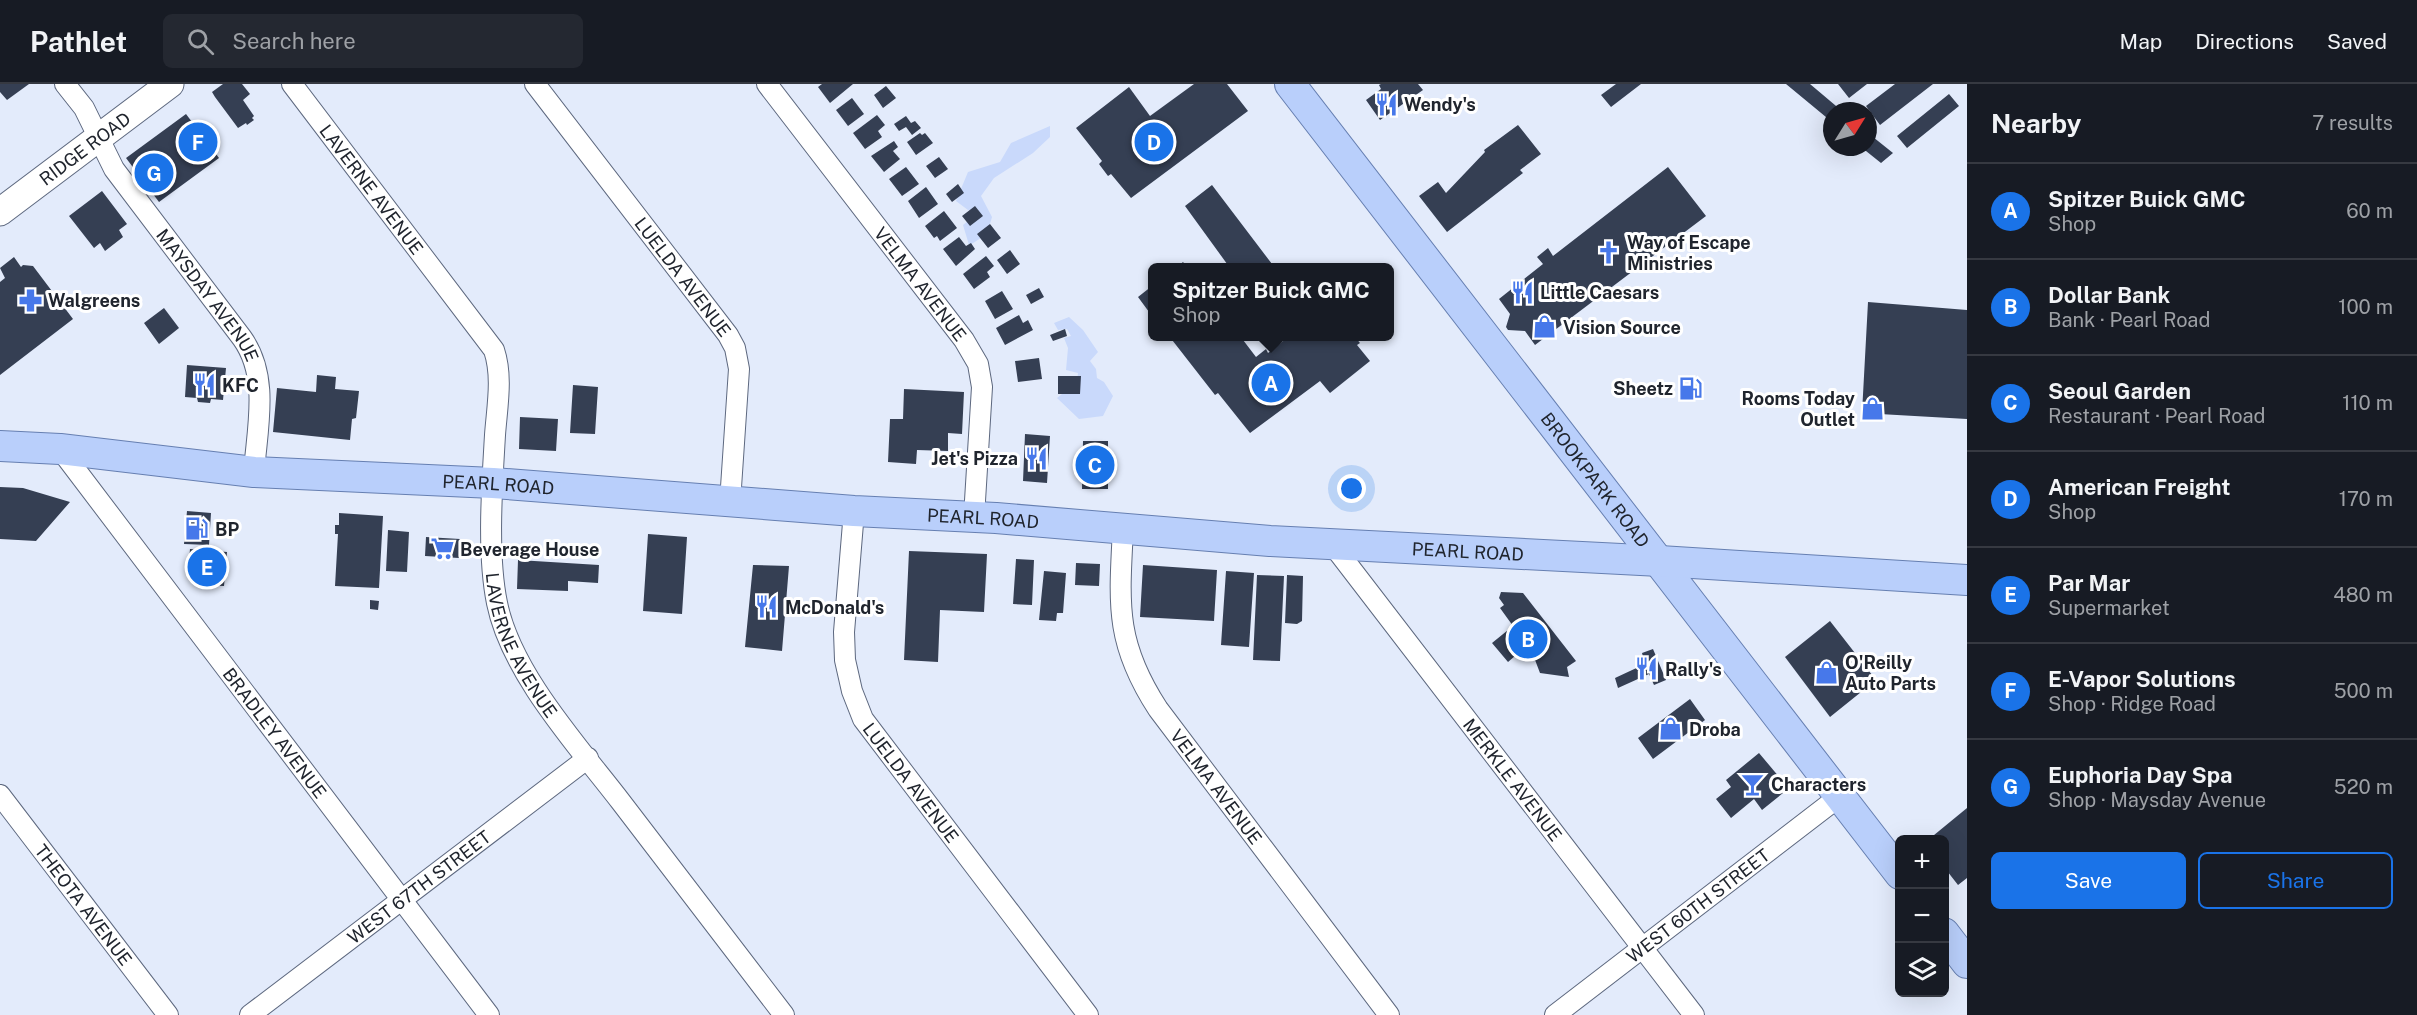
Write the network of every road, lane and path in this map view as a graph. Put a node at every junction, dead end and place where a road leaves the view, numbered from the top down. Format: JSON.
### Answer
{"nodes":[{"id":1,"x":65,"y":84,"type":"edge"},
{"id":2,"x":170,"y":84,"type":"edge"},
{"id":3,"x":292,"y":84,"type":"edge"},
{"id":4,"x":535,"y":84,"type":"edge"},
{"id":5,"x":767,"y":84,"type":"edge"},
{"id":6,"x":1290,"y":84,"type":"edge"},
{"id":7,"x":99,"y":136,"type":"junction"},
{"id":8,"x":0,"y":212,"type":"edge"},
{"id":9,"x":0,"y":446,"type":"edge"},
{"id":10,"x":60,"y":449,"type":"junction"},
{"id":11,"x":254,"y":472,"type":"junction"},
{"id":12,"x":493,"y":483,"type":"junction"},
{"id":13,"x":730,"y":502,"type":"junction"},
{"id":14,"x":854,"y":511,"type":"junction"},
{"id":15,"x":974,"y":517,"type":"junction"},
{"id":16,"x":1123,"y":529,"type":"junction"},
{"id":17,"x":1332,"y":544,"type":"junction"},
{"id":18,"x":1660,"y":561,"type":"junction"},
{"id":19,"x":1967,"y":580,"type":"edge"},
{"id":20,"x":588,"y":759,"type":"junction"},
{"id":21,"x":0,"y":795,"type":"edge"},
{"id":22,"x":1840,"y":796,"type":"junction"},
{"id":23,"x":1895,"y":869,"type":"edge"},
{"id":24,"x":401,"y":899,"type":"junction"},
{"id":25,"x":1949,"y":940,"type":"edge"},
{"id":26,"x":1644,"y":949,"type":"junction"},
{"id":27,"x":1967,"y":963,"type":"edge"},
{"id":28,"x":168,"y":1015,"type":"edge"},
{"id":29,"x":250,"y":1015,"type":"edge"},
{"id":30,"x":489,"y":1015,"type":"edge"},
{"id":31,"x":784,"y":1015,"type":"edge"},
{"id":32,"x":1088,"y":1015,"type":"edge"},
{"id":33,"x":1389,"y":1015,"type":"edge"},
{"id":34,"x":1556,"y":1015,"type":"edge"},
{"id":35,"x":1694,"y":1015,"type":"edge"}],
"edges":[{"from":1,"to":7,"type":"street","name":"MAYSDAY AVENUE"},
{"from":2,"to":7,"type":"main road","name":"RIDGE ROAD"},
{"from":3,"to":12,"type":"street","name":"LAVERNE AVENUE"},
{"from":4,"to":13,"type":"street","name":"LUELDA AVENUE"},
{"from":5,"to":15,"type":"street","name":"VELMA AVENUE"},
{"from":6,"to":18,"type":"main road","name":"BROOKPARK ROAD"},
{"from":7,"to":8,"type":"main road","name":"RIDGE ROAD"},
{"from":7,"to":11,"type":"street","name":"MAYSDAY AVENUE"},
{"from":9,"to":10,"type":"main road","name":"PEARL ROAD"},
{"from":10,"to":11,"type":"main road","name":"PEARL ROAD"},
{"from":10,"to":24,"type":"street","name":"BRADLEY AVENUE"},
{"from":11,"to":12,"type":"main road","name":"PEARL ROAD"},
{"from":12,"to":13,"type":"main road","name":"PEARL ROAD"},
{"from":12,"to":20,"type":"street","name":"LAVERNE AVENUE"},
{"from":13,"to":14,"type":"main road","name":"PEARL ROAD"},
{"from":14,"to":15,"type":"main road","name":"PEARL ROAD"},
{"from":14,"to":32,"type":"street","name":"LUELDA AVENUE"},
{"from":15,"to":16,"type":"main road","name":"PEARL ROAD"},
{"from":16,"to":17,"type":"main road","name":"PEARL ROAD"},
{"from":16,"to":33,"type":"street","name":"VELMA AVENUE"},
{"from":17,"to":18,"type":"main road","name":"PEARL ROAD"},
{"from":17,"to":26,"type":"street","name":"MERKLE AVENUE"},
{"from":18,"to":19,"type":"main road","name":"PEARL ROAD"},
{"from":18,"to":22,"type":"main road","name":"BROOKPARK ROAD"},
{"from":20,"to":24,"type":"street","name":"WEST 67TH STREET"},
{"from":20,"to":31,"type":"street","name":"LAVERNE AVENUE"},
{"from":21,"to":28,"type":"street","name":"THEOTA AVENUE"},
{"from":22,"to":23,"type":"main road","name":"BROOKPARK ROAD"},
{"from":22,"to":26,"type":"street","name":"WEST 60TH STREET"},
{"from":24,"to":29,"type":"street","name":"WEST 67TH STREET"},
{"from":24,"to":30,"type":"street","name":"BRADLEY AVENUE"},
{"from":25,"to":27,"type":"main road"},
{"from":26,"to":34,"type":"street","name":"WEST 60TH STREET"},
{"from":26,"to":35,"type":"street","name":"MERKLE AVENUE"}]}
